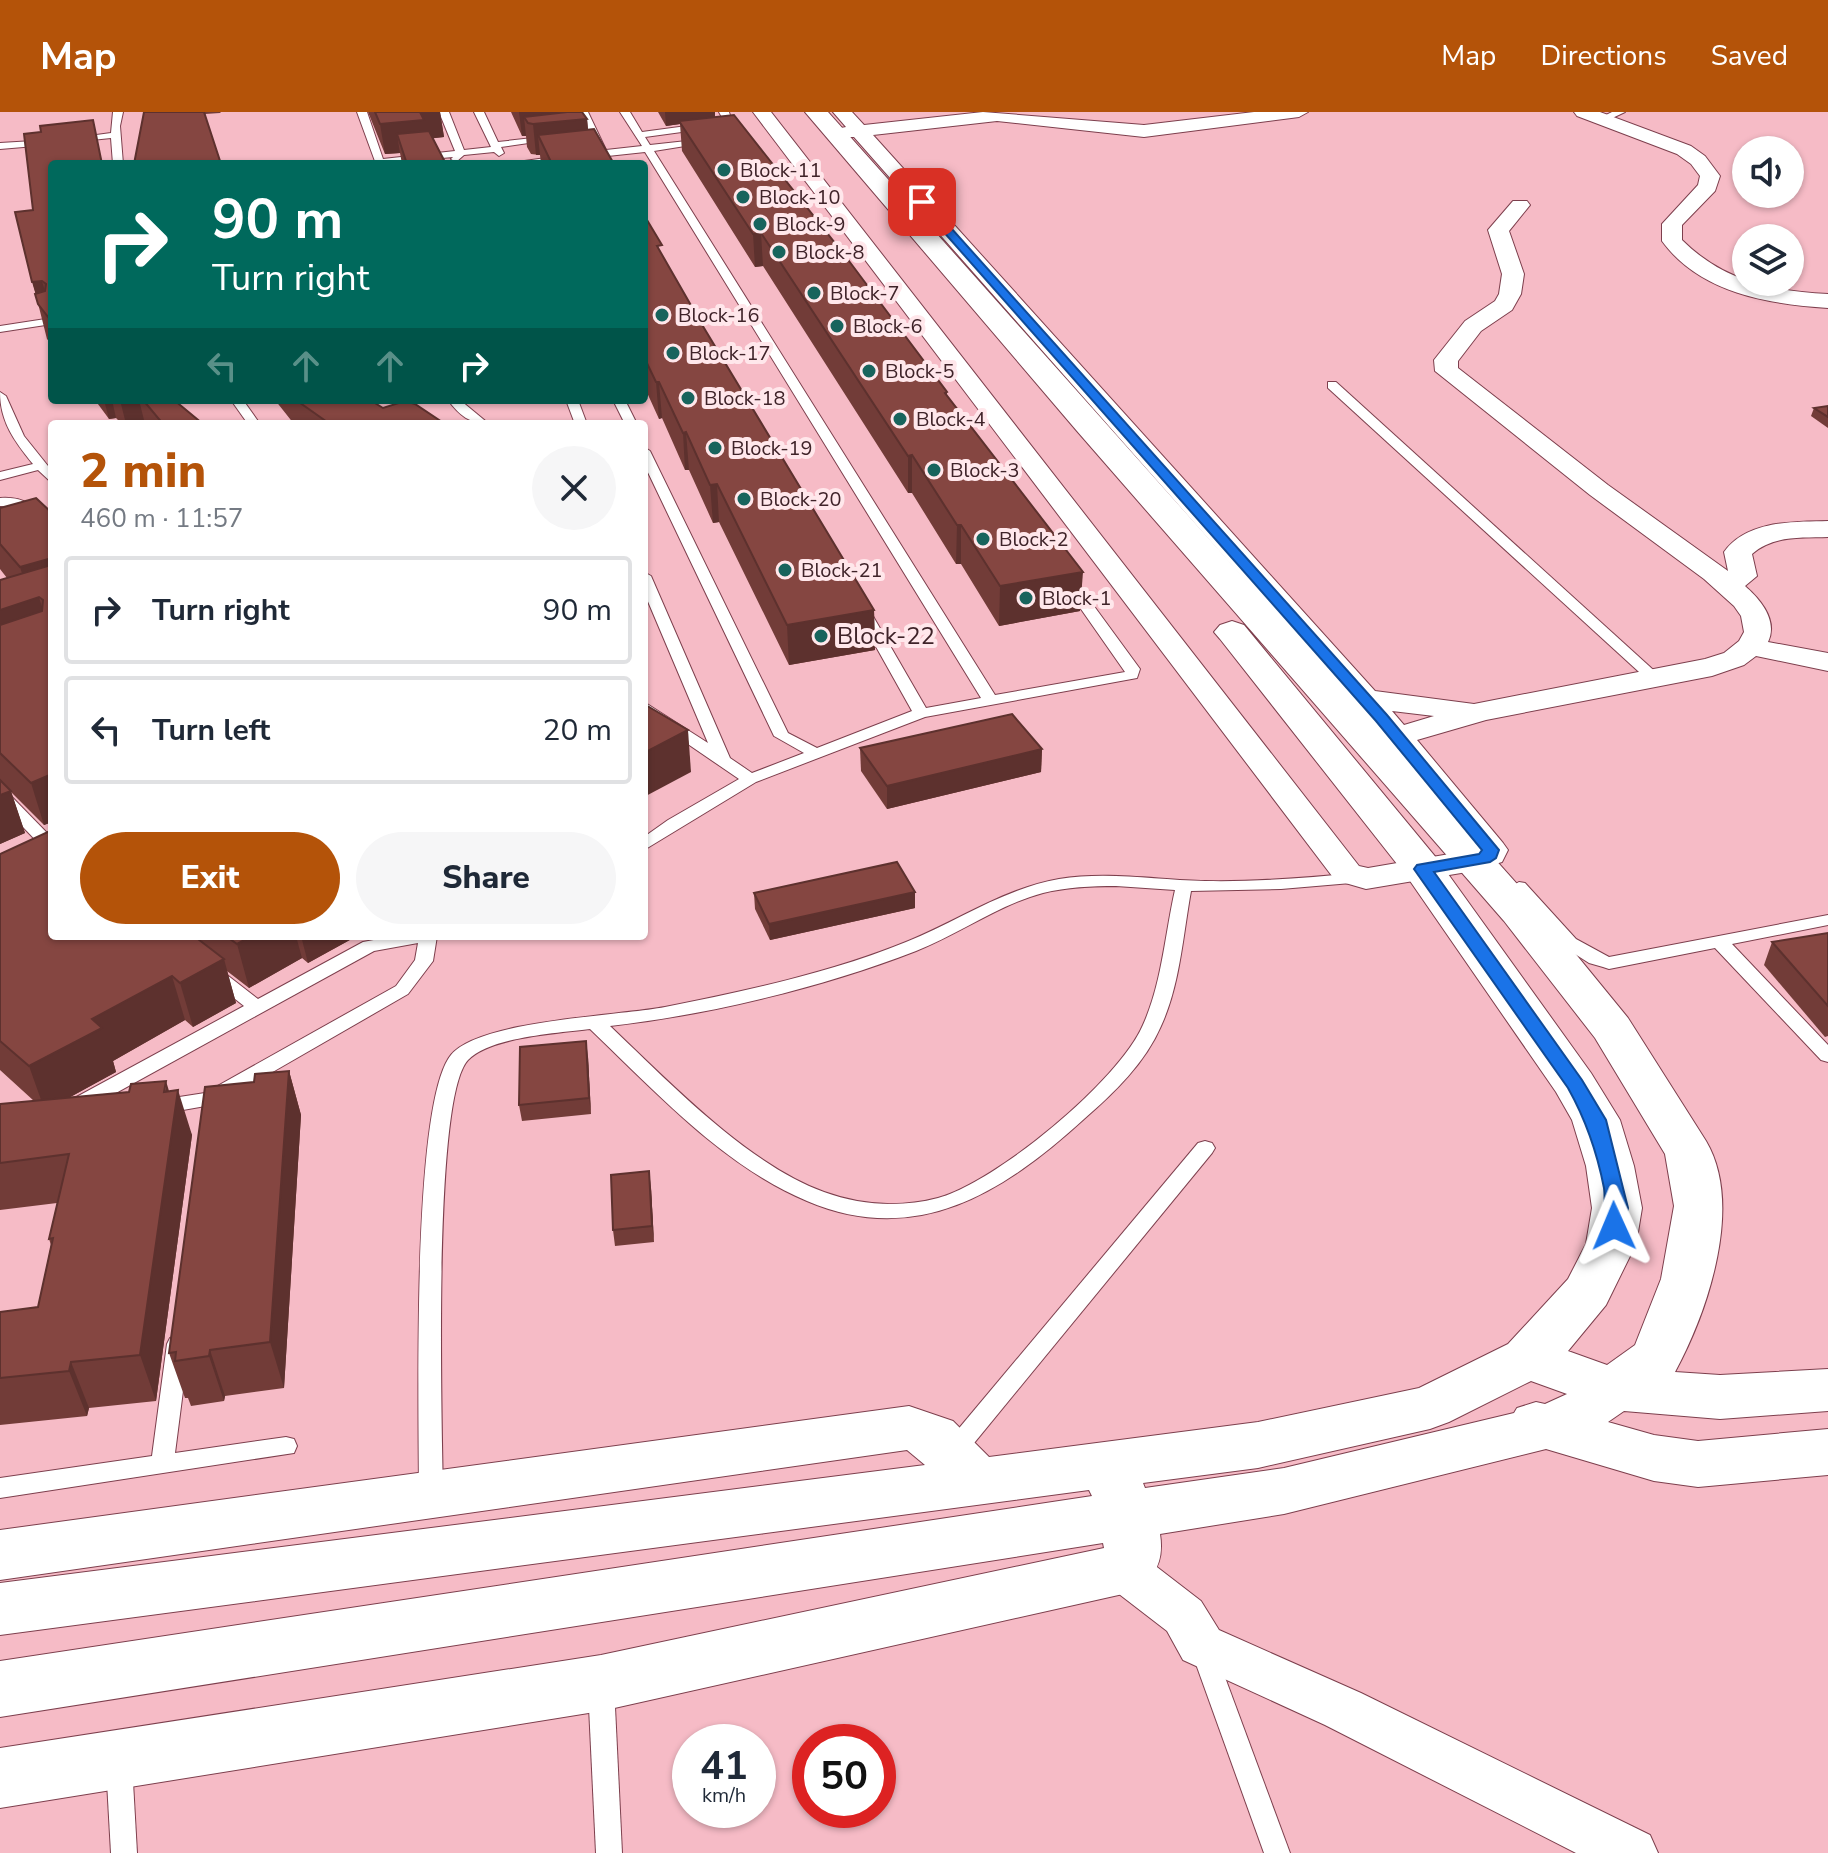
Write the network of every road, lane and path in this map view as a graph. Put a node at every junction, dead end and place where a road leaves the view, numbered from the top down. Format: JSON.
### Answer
{"nodes":[{"id":1,"x":118,"y":112,"type":"edge"},
{"id":2,"x":362,"y":112,"type":"edge"},
{"id":3,"x":444,"y":112,"type":"edge"},
{"id":4,"x":479,"y":112,"type":"edge"},
{"id":5,"x":583,"y":112,"type":"edge"},
{"id":6,"x":625,"y":112,"type":"edge"},
{"id":7,"x":724,"y":112,"type":"edge"},
{"id":8,"x":762,"y":112,"type":"edge"},
{"id":9,"x":790,"y":112,"type":"edge"},
{"id":10,"x":1020,"y":112,"type":"edge"},
{"id":11,"x":1299,"y":112,"type":"edge"},
{"id":12,"x":1583,"y":112,"type":"edge"},
{"id":13,"x":997,"y":116,"type":"junction"},
{"id":14,"x":1612,"y":116,"type":"edge"},
{"id":15,"x":842,"y":121,"type":"edge"},
{"id":16,"x":594,"y":134,"type":"junction"},
{"id":17,"x":117,"y":135,"type":"junction"},
{"id":18,"x":638,"y":135,"type":"junction"},
{"id":19,"x":580,"y":136,"type":"edge"},
{"id":20,"x":566,"y":137,"type":"edge"},
{"id":21,"x":721,"y":140,"type":"edge"},
{"id":22,"x":0,"y":146,"type":"edge"},
{"id":23,"x":496,"y":147,"type":"junction"},
{"id":24,"x":647,"y":148,"type":"junction"},
{"id":25,"x":461,"y":153,"type":"junction"},
{"id":26,"x":606,"y":158,"type":"edge"},
{"id":27,"x":118,"y":160,"type":"edge"},
{"id":28,"x":378,"y":160,"type":"edge"},
{"id":29,"x":397,"y":160,"type":"edge"},
{"id":30,"x":456,"y":160,"type":"edge"},
{"id":31,"x":504,"y":160,"type":"edge"},
{"id":32,"x":573,"y":160,"type":"edge"},
{"id":33,"x":1520,"y":205,"type":"dead end"},
{"id":34,"x":1828,"y":301,"type":"edge"},
{"id":35,"x":48,"y":322,"type":"edge"},
{"id":36,"x":0,"y":329,"type":"edge"},
{"id":37,"x":1332,"y":385,"type":"dead end"},
{"id":38,"x":0,"y":396,"type":"edge"},
{"id":39,"x":457,"y":404,"type":"edge"},
{"id":40,"x":477,"y":420,"type":"edge"},
{"id":41,"x":648,"y":459,"type":"edge"},
{"id":42,"x":40,"y":466,"type":"junction"},
{"id":43,"x":48,"y":475,"type":"edge"},
{"id":44,"x":0,"y":476,"type":"edge"},
{"id":45,"x":0,"y":502,"type":"edge"},
{"id":46,"x":48,"y":528,"type":"edge"},
{"id":47,"x":1828,"y":529,"type":"edge"},
{"id":48,"x":1058,"y":566,"type":"edge"},
{"id":49,"x":648,"y":585,"type":"edge"},
{"id":50,"x":1727,"y":585,"type":"junction"},
{"id":51,"x":859,"y":605,"type":"edge"},
{"id":52,"x":1751,"y":646,"type":"junction"},
{"id":53,"x":1828,"y":662,"type":"edge"},
{"id":54,"x":1655,"y":679,"type":"junction"},
{"id":55,"x":1366,"y":699,"type":"junction"},
{"id":56,"x":990,"y":700,"type":"junction"},
{"id":57,"x":648,"y":710,"type":"edge"},
{"id":58,"x":1481,"y":712,"type":"junction"},
{"id":59,"x":921,"y":713,"type":"junction"},
{"id":60,"x":1398,"y":736,"type":"junction"},
{"id":61,"x":814,"y":752,"type":"junction"},
{"id":62,"x":722,"y":758,"type":"junction"},
{"id":63,"x":750,"y":779,"type":"junction"},
{"id":64,"x":0,"y":794,"type":"edge"},
{"id":65,"x":45,"y":842,"type":"edge"},
{"id":66,"x":648,"y":842,"type":"edge"},
{"id":67,"x":1482,"y":858,"type":"junction"},
{"id":68,"x":1423,"y":869,"type":"junction"},
{"id":69,"x":1357,"y":878,"type":"junction"},
{"id":70,"x":1184,"y":885,"type":"junction"},
{"id":71,"x":1828,"y":920,"type":"edge"},
{"id":72,"x":404,"y":940,"type":"edge"},
{"id":73,"x":427,"y":940,"type":"edge"},
{"id":74,"x":1720,"y":942,"type":"junction"},
{"id":75,"x":200,"y":963,"type":"edge"},
{"id":76,"x":257,"y":1007,"type":"junction"},
{"id":77,"x":595,"y":1023,"type":"junction"},
{"id":78,"x":1828,"y":1056,"type":"edge"},
{"id":79,"x":148,"y":1109,"type":"edge"},
{"id":80,"x":102,"y":1116,"type":"edge"},
{"id":81,"x":1205,"y":1148,"type":"dead end"},
{"id":82,"x":180,"y":1327,"type":"edge"},
{"id":83,"x":1527,"y":1359,"type":"junction"},
{"id":84,"x":1471,"y":1388,"type":"junction"},
{"id":85,"x":1616,"y":1389,"type":"junction"},
{"id":86,"x":1828,"y":1390,"type":"edge"},
{"id":87,"x":1543,"y":1428,"type":"junction"},
{"id":88,"x":286,"y":1446,"type":"dead end"},
{"id":89,"x":1828,"y":1452,"type":"edge"},
{"id":90,"x":162,"y":1464,"type":"junction"},
{"id":91,"x":965,"y":1469,"type":"junction"},
{"id":92,"x":0,"y":1488,"type":"edge"},
{"id":93,"x":431,"y":1495,"type":"junction"},
{"id":94,"x":1119,"y":1517,"type":"junction"},
{"id":95,"x":0,"y":1555,"type":"edge"},
{"id":96,"x":0,"y":1609,"type":"edge"},
{"id":97,"x":1201,"y":1645,"type":"junction"},
{"id":98,"x":601,"y":1683,"type":"junction"},
{"id":99,"x":0,"y":1689,"type":"edge"},
{"id":100,"x":119,"y":1760,"type":"junction"},
{"id":101,"x":0,"y":1778,"type":"edge"},
{"id":102,"x":124,"y":1853,"type":"edge"},
{"id":103,"x":609,"y":1853,"type":"edge"},
{"id":104,"x":1277,"y":1853,"type":"edge"},
{"id":105,"x":1631,"y":1853,"type":"edge"}],
"edges":[{"from":1,"to":17,"type":"lane"},
{"from":2,"to":28,"type":"lane"},
{"from":3,"to":25,"type":"lane"},
{"from":4,"to":23,"type":"lane"},
{"from":5,"to":16,"type":"lane"},
{"from":6,"to":18,"type":"lane"},
{"from":7,"to":18,"type":"lane"},
{"from":8,"to":69,"type":"street"},
{"from":9,"to":68,"type":"main road"},
{"from":10,"to":13,"type":"street"},
{"from":11,"to":13,"type":"street"},
{"from":12,"to":14,"type":"street"},
{"from":13,"to":15,"type":"street"},
{"from":14,"to":34,"type":"street"},
{"from":15,"to":55,"type":"street"},
{"from":15,"to":67,"type":"main road"},
{"from":16,"to":19,"type":"lane"},
{"from":16,"to":26,"type":"lane"},
{"from":17,"to":22,"type":"lane"},
{"from":17,"to":27,"type":"lane"},
{"from":18,"to":24,"type":"lane"},
{"from":20,"to":23,"type":"lane"},
{"from":21,"to":24,"type":"lane"},
{"from":23,"to":25,"type":"lane"},
{"from":23,"to":31,"type":"lane"},
{"from":24,"to":26,"type":"lane"},
{"from":24,"to":56,"type":"lane"},
{"from":25,"to":29,"type":"lane"},
{"from":25,"to":30,"type":"lane"},
{"from":26,"to":32,"type":"lane"},
{"from":33,"to":50,"type":"street"},
{"from":35,"to":36,"type":"lane"},
{"from":37,"to":54,"type":"lane"},
{"from":38,"to":42,"type":"lane"},
{"from":39,"to":40,"type":"lane"},
{"from":41,"to":61,"type":"lane"},
{"from":42,"to":43,"type":"lane"},
{"from":42,"to":44,"type":"lane"},
{"from":45,"to":46,"type":"lane"},
{"from":47,"to":50,"type":"street"},
{"from":48,"to":56,"type":"lane"},
{"from":49,"to":62,"type":"lane"},
{"from":50,"to":52,"type":"street"},
{"from":51,"to":59,"type":"lane"},
{"from":52,"to":53,"type":"street"},
{"from":52,"to":54,"type":"street"},
{"from":54,"to":58,"type":"street"},
{"from":55,"to":58,"type":"street"},
{"from":55,"to":60,"type":"street"},
{"from":56,"to":59,"type":"lane"},
{"from":57,"to":62,"type":"lane"},
{"from":58,"to":60,"type":"street"},
{"from":59,"to":61,"type":"lane"},
{"from":60,"to":67,"type":"street"},
{"from":61,"to":63,"type":"lane"},
{"from":62,"to":63,"type":"lane"},
{"from":63,"to":66,"type":"lane"},
{"from":64,"to":65,"type":"lane"},
{"from":67,"to":68,"type":"street"},
{"from":67,"to":74,"type":"lane"},
{"from":67,"to":85,"type":"main road"},
{"from":68,"to":69,"type":"street"},
{"from":68,"to":83,"type":"main road"},
{"from":69,"to":70,"type":"lane"},
{"from":70,"to":77,"type":"lane"},
{"from":70,"to":77,"type":"lane"},
{"from":71,"to":74,"type":"lane"},
{"from":72,"to":76,"type":"lane"},
{"from":73,"to":79,"type":"lane"},
{"from":74,"to":78,"type":"lane"},
{"from":75,"to":76,"type":"lane"},
{"from":76,"to":80,"type":"lane"},
{"from":77,"to":93,"type":"lane"},
{"from":81,"to":91,"type":"lane"},
{"from":82,"to":90,"type":"lane"},
{"from":83,"to":84,"type":"main road"},
{"from":83,"to":85,"type":"main road"},
{"from":84,"to":87,"type":"main road"},
{"from":84,"to":94,"type":"main road"},
{"from":85,"to":86,"type":"main road"},
{"from":85,"to":87,"type":"main road"},
{"from":87,"to":89,"type":"main road"},
{"from":87,"to":94,"type":"main road"},
{"from":88,"to":90,"type":"lane"},
{"from":90,"to":92,"type":"lane"},
{"from":91,"to":93,"type":"main road"},
{"from":91,"to":94,"type":"main road"},
{"from":91,"to":96,"type":"main road"},
{"from":93,"to":95,"type":"main road"},
{"from":94,"to":97,"type":"street"},
{"from":94,"to":98,"type":"main road"},
{"from":94,"to":99,"type":"main road"},
{"from":97,"to":104,"type":"lane"},
{"from":97,"to":105,"type":"street"},
{"from":98,"to":100,"type":"main road"},
{"from":98,"to":103,"type":"lane"},
{"from":100,"to":101,"type":"main road"},
{"from":100,"to":102,"type":"lane"}]}
